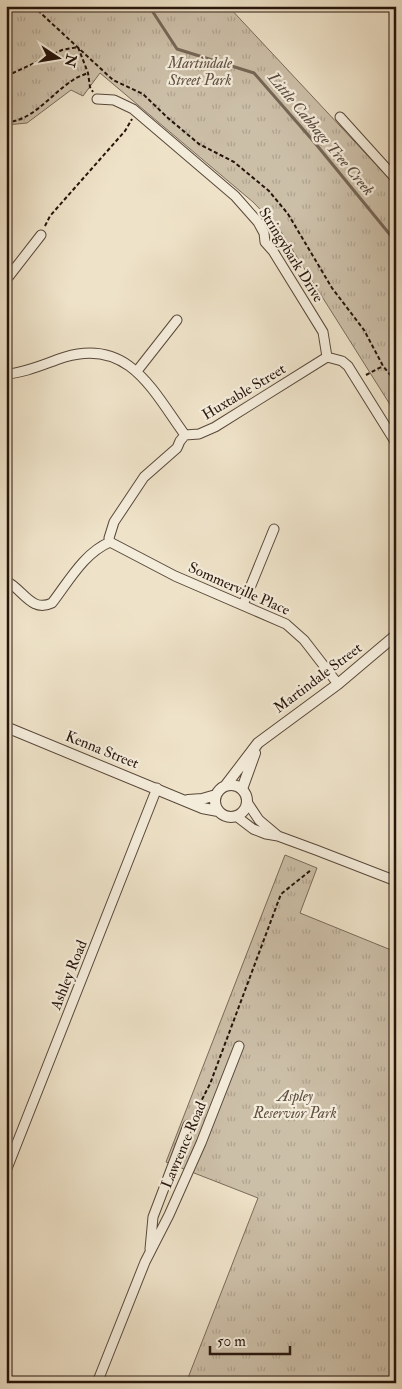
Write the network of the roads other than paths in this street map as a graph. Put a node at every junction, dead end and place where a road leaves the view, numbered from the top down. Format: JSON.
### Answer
{"nodes":[{"id":1,"x":97,"y":99,"type":"road end"},
{"id":2,"x":340,"y":118,"type":"dead end"},
{"id":3,"x":396,"y":179,"type":"edge"},
{"id":4,"x":41,"y":235,"type":"road end"},
{"id":5,"x":6,"y":280,"type":"edge"},
{"id":6,"x":177,"y":320,"type":"dead end"},
{"id":7,"x":328,"y":357,"type":"junction"},
{"id":8,"x":137,"y":371,"type":"junction"},
{"id":9,"x":6,"y":374,"type":"edge"},
{"id":10,"x":185,"y":435,"type":"junction"},
{"id":11,"x":396,"y":443,"type":"edge"},
{"id":12,"x":274,"y":529,"type":"dead end"},
{"id":13,"x":110,"y":542,"type":"junction"},
{"id":14,"x":6,"y":581,"type":"edge"},
{"id":15,"x":243,"y":605,"type":"junction"},
{"id":16,"x":396,"y":635,"type":"edge"},
{"id":17,"x":338,"y":684,"type":"junction"},
{"id":18,"x":6,"y":727,"type":"edge"},
{"id":19,"x":258,"y":743,"type":"junction"},
{"id":20,"x":226,"y":785,"type":"junction"},
{"id":21,"x":157,"y":788,"type":"junction"},
{"id":22,"x":242,"y":789,"type":"junction"},
{"id":23,"x":216,"y":795,"type":"junction"},
{"id":24,"x":187,"y":800,"type":"junction"},
{"id":25,"x":247,"y":802,"type":"junction"},
{"id":26,"x":218,"y":811,"type":"junction"},
{"id":27,"x":236,"y":816,"type":"junction"},
{"id":28,"x":278,"y":836,"type":"junction"},
{"id":29,"x":396,"y":881,"type":"edge"},
{"id":30,"x":239,"y":1046,"type":"dead end"},
{"id":31,"x":188,"y":1125,"type":"road end"},
{"id":32,"x":6,"y":1171,"type":"edge"},
{"id":33,"x":150,"y":1252,"type":"junction"},
{"id":34,"x":97,"y":1383,"type":"edge"}],
"edges":[{"from":1,"to":7,"type":"street","name":"Stringybark Drive"},
{"from":2,"to":3,"type":"street"},
{"from":4,"to":5,"type":"street"},
{"from":6,"to":8,"type":"street"},
{"from":7,"to":10,"type":"street","name":"Huxtable Street"},
{"from":7,"to":11,"type":"street"},
{"from":8,"to":9,"type":"street"},
{"from":8,"to":10,"type":"street"},
{"from":10,"to":13,"type":"street"},
{"from":12,"to":15,"type":"street"},
{"from":13,"to":14,"type":"street"},
{"from":13,"to":15,"type":"street","name":"Sommerville Place"},
{"from":15,"to":17,"type":"street","name":"Sommerville Place"},
{"from":16,"to":17,"type":"street","name":"Martindale Street"},
{"from":17,"to":19,"type":"street","name":"Martindale Street"},
{"from":18,"to":21,"type":"street","name":"Kenna Street"},
{"from":19,"to":20,"type":"street","name":"Martindale Street"},
{"from":19,"to":22,"type":"street"},
{"from":20,"to":22,"type":"street"},
{"from":20,"to":23,"type":"street"},
{"from":21,"to":24,"type":"street","name":"Kenna Street"},
{"from":21,"to":32,"type":"street","name":"Ashley Road"},
{"from":22,"to":25,"type":"street","name":"Kenna Street"},
{"from":23,"to":24,"type":"street"},
{"from":23,"to":26,"type":"street"},
{"from":24,"to":26,"type":"street","name":"Kenna Street"},
{"from":25,"to":27,"type":"street"},
{"from":25,"to":28,"type":"street","name":"Kenna Street"},
{"from":26,"to":27,"type":"street","name":"Kenna Street"},
{"from":27,"to":28,"type":"street","name":"Kenna Street"},
{"from":28,"to":29,"type":"street","name":"Kenna Street"},
{"from":30,"to":33,"type":"street","name":"Lawrence Road"},
{"from":31,"to":33,"type":"street","name":"Lawrence Road"},
{"from":33,"to":34,"type":"street","name":"Lawrence Road"}]}
